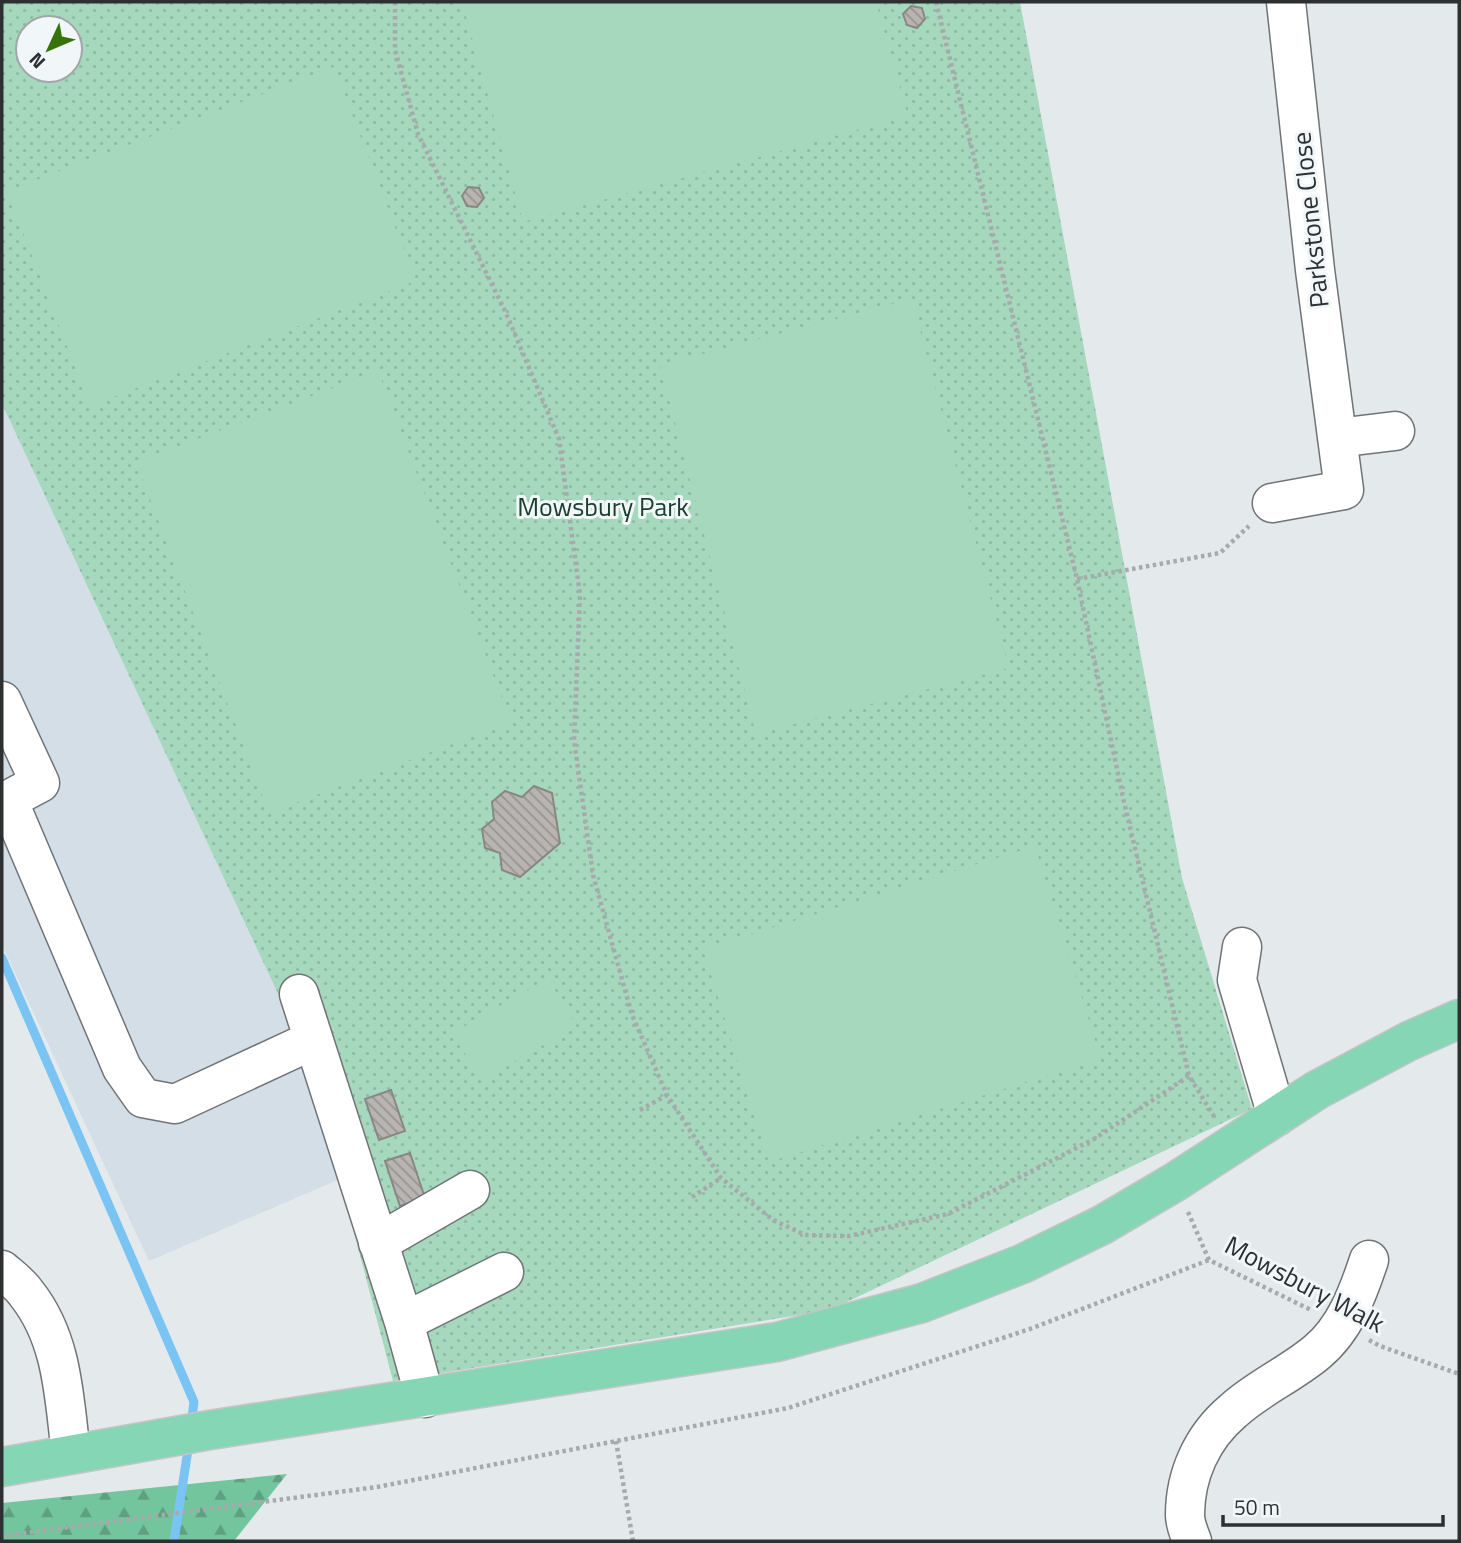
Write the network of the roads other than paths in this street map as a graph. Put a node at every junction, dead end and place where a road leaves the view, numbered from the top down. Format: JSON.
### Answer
{"nodes":[{"id":1,"x":1286,"y":2,"type":"edge"},
{"id":2,"x":1395,"y":431,"type":"dead end"},
{"id":3,"x":1337,"y":438,"type":"junction"},
{"id":4,"x":1272,"y":503,"type":"road end"},
{"id":5,"x":2,"y":701,"type":"edge"},
{"id":6,"x":1242,"y":947,"type":"dead end"},
{"id":7,"x":299,"y":994,"type":"dead end"},
{"id":8,"x":1459,"y":1019,"type":"edge"},
{"id":9,"x":313,"y":1040,"type":"junction"},
{"id":10,"x":1277,"y":1116,"type":"junction"},
{"id":11,"x":470,"y":1190,"type":"dead end"},
{"id":12,"x":378,"y":1243,"type":"junction"},
{"id":13,"x":1369,"y":1259,"type":"dead end"},
{"id":14,"x":2,"y":1270,"type":"edge"},
{"id":15,"x":504,"y":1272,"type":"dead end"},
{"id":16,"x":404,"y":1322,"type":"junction"},
{"id":17,"x":425,"y":1398,"type":"junction"},
{"id":18,"x":71,"y":1454,"type":"junction"},
{"id":19,"x":2,"y":1467,"type":"edge"},
{"id":20,"x":1192,"y":1541,"type":"edge"}],
"edges":[{"from":1,"to":3,"type":"street","name":"Parkstone Close"},
{"from":2,"to":3,"type":"street"},
{"from":3,"to":4,"type":"street","name":"Parkstone Close"},
{"from":5,"to":9,"type":"street"},
{"from":6,"to":10,"type":"street"},
{"from":7,"to":9,"type":"street"},
{"from":8,"to":10,"type":"main road"},
{"from":9,"to":12,"type":"street"},
{"from":10,"to":17,"type":"main road"},
{"from":11,"to":12,"type":"street"},
{"from":12,"to":16,"type":"street"},
{"from":13,"to":20,"type":"street"},
{"from":14,"to":18,"type":"street"},
{"from":15,"to":16,"type":"street"},
{"from":16,"to":17,"type":"street"},
{"from":17,"to":18,"type":"main road"},
{"from":18,"to":19,"type":"main road"}]}
